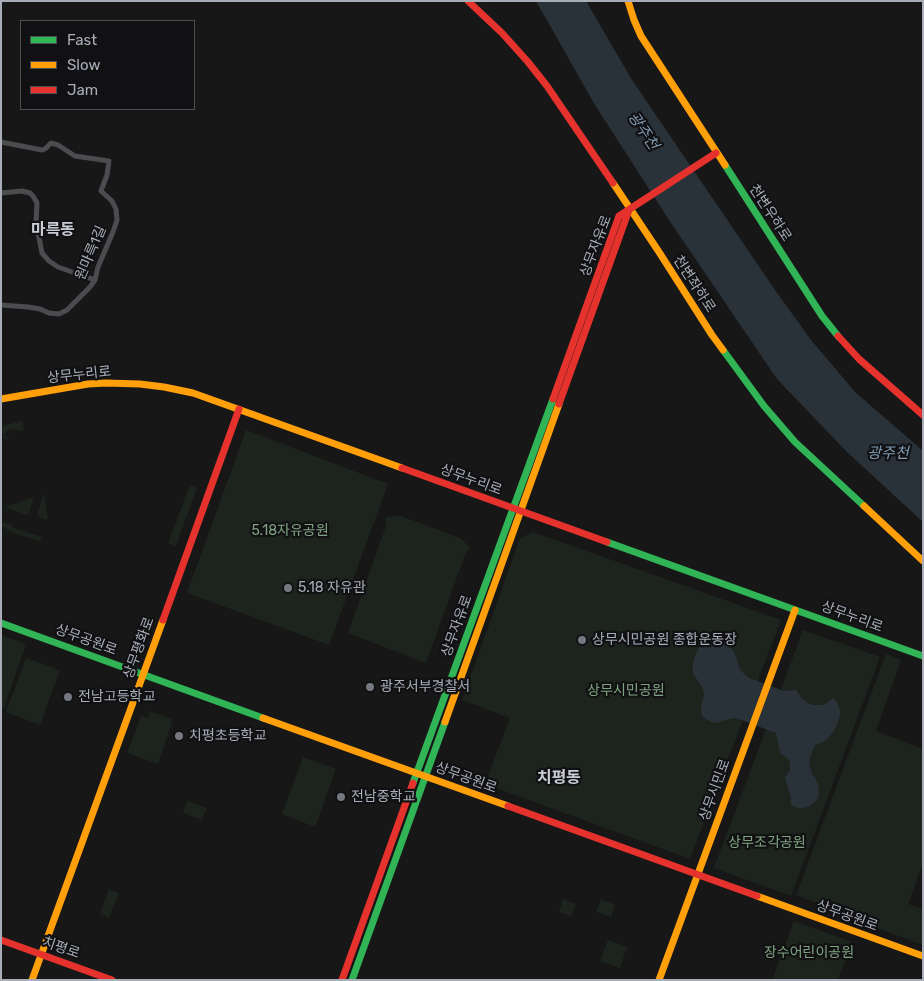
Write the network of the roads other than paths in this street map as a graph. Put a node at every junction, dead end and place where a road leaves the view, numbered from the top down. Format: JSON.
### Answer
{"nodes":[{"id":1,"x":468,"y":1,"type":"edge"},
{"id":2,"x":628,"y":1,"type":"edge"},
{"id":3,"x":1,"y":142,"type":"edge"},
{"id":4,"x":716,"y":153,"type":"junction"},
{"id":5,"x":1,"y":192,"type":"edge"},
{"id":6,"x":629,"y":210,"type":"junction"},
{"id":7,"x":95,"y":280,"type":"junction"},
{"id":8,"x":1,"y":305,"type":"edge"},
{"id":9,"x":1,"y":399,"type":"edge"},
{"id":10,"x":239,"y":409,"type":"junction"},
{"id":11,"x":923,"y":415,"type":"edge"},
{"id":12,"x":516,"y":510,"type":"junction"},
{"id":13,"x":923,"y":561,"type":"edge"},
{"id":14,"x":795,"y":610,"type":"junction"},
{"id":15,"x":1,"y":623,"type":"edge"},
{"id":16,"x":923,"y":656,"type":"edge"},
{"id":17,"x":143,"y":674,"type":"junction"},
{"id":18,"x":417,"y":773,"type":"junction"},
{"id":19,"x":425,"y":776,"type":"junction"},
{"id":20,"x":698,"y":875,"type":"junction"},
{"id":21,"x":1,"y":940,"type":"edge"},
{"id":22,"x":42,"y":955,"type":"junction"},
{"id":23,"x":923,"y":956,"type":"edge"},
{"id":24,"x":32,"y":980,"type":"edge"},
{"id":25,"x":112,"y":980,"type":"edge"},
{"id":26,"x":342,"y":980,"type":"edge"},
{"id":27,"x":352,"y":980,"type":"edge"},
{"id":28,"x":660,"y":980,"type":"edge"}],
"edges":[{"from":1,"to":6,"type":"street","name":"천변좌하로"},
{"from":2,"to":4,"type":"street","name":"천변우하로"},
{"from":3,"to":7,"type":"street","name":"원마륵1길"},
{"from":4,"to":6,"type":"street"},
{"from":4,"to":11,"type":"street","name":"천변우하로"},
{"from":5,"to":7,"type":"street"},
{"from":6,"to":12,"type":"street","name":"상무자유로"},
{"from":6,"to":13,"type":"street","name":"천변좌하로"},
{"from":7,"to":8,"type":"street","name":"원마륵1길"},
{"from":9,"to":10,"type":"street","name":"상무누리로"},
{"from":10,"to":12,"type":"street","name":"상무누리로"},
{"from":10,"to":17,"type":"street","name":"상무평화로"},
{"from":12,"to":14,"type":"street","name":"상무누리로"},
{"from":12,"to":18,"type":"street","name":"상무자유로"},
{"from":12,"to":19,"type":"street","name":"상무자유로"},
{"from":14,"to":16,"type":"street","name":"상무누리로"},
{"from":14,"to":20,"type":"street","name":"상무시민로"},
{"from":15,"to":17,"type":"street","name":"상무공원로"},
{"from":17,"to":18,"type":"street","name":"상무공원로"},
{"from":17,"to":22,"type":"street","name":"상무평화로"},
{"from":18,"to":19,"type":"street","name":"상무공원로"},
{"from":18,"to":26,"type":"street","name":"상무자유로"},
{"from":19,"to":20,"type":"street","name":"상무공원로"},
{"from":19,"to":27,"type":"street","name":"상무자유로"},
{"from":20,"to":23,"type":"street","name":"상무공원로"},
{"from":20,"to":28,"type":"street","name":"상무시민로"},
{"from":21,"to":22,"type":"street","name":"치평로"},
{"from":22,"to":24,"type":"street","name":"상무평화로"},
{"from":22,"to":25,"type":"street","name":"치평로"}]}
